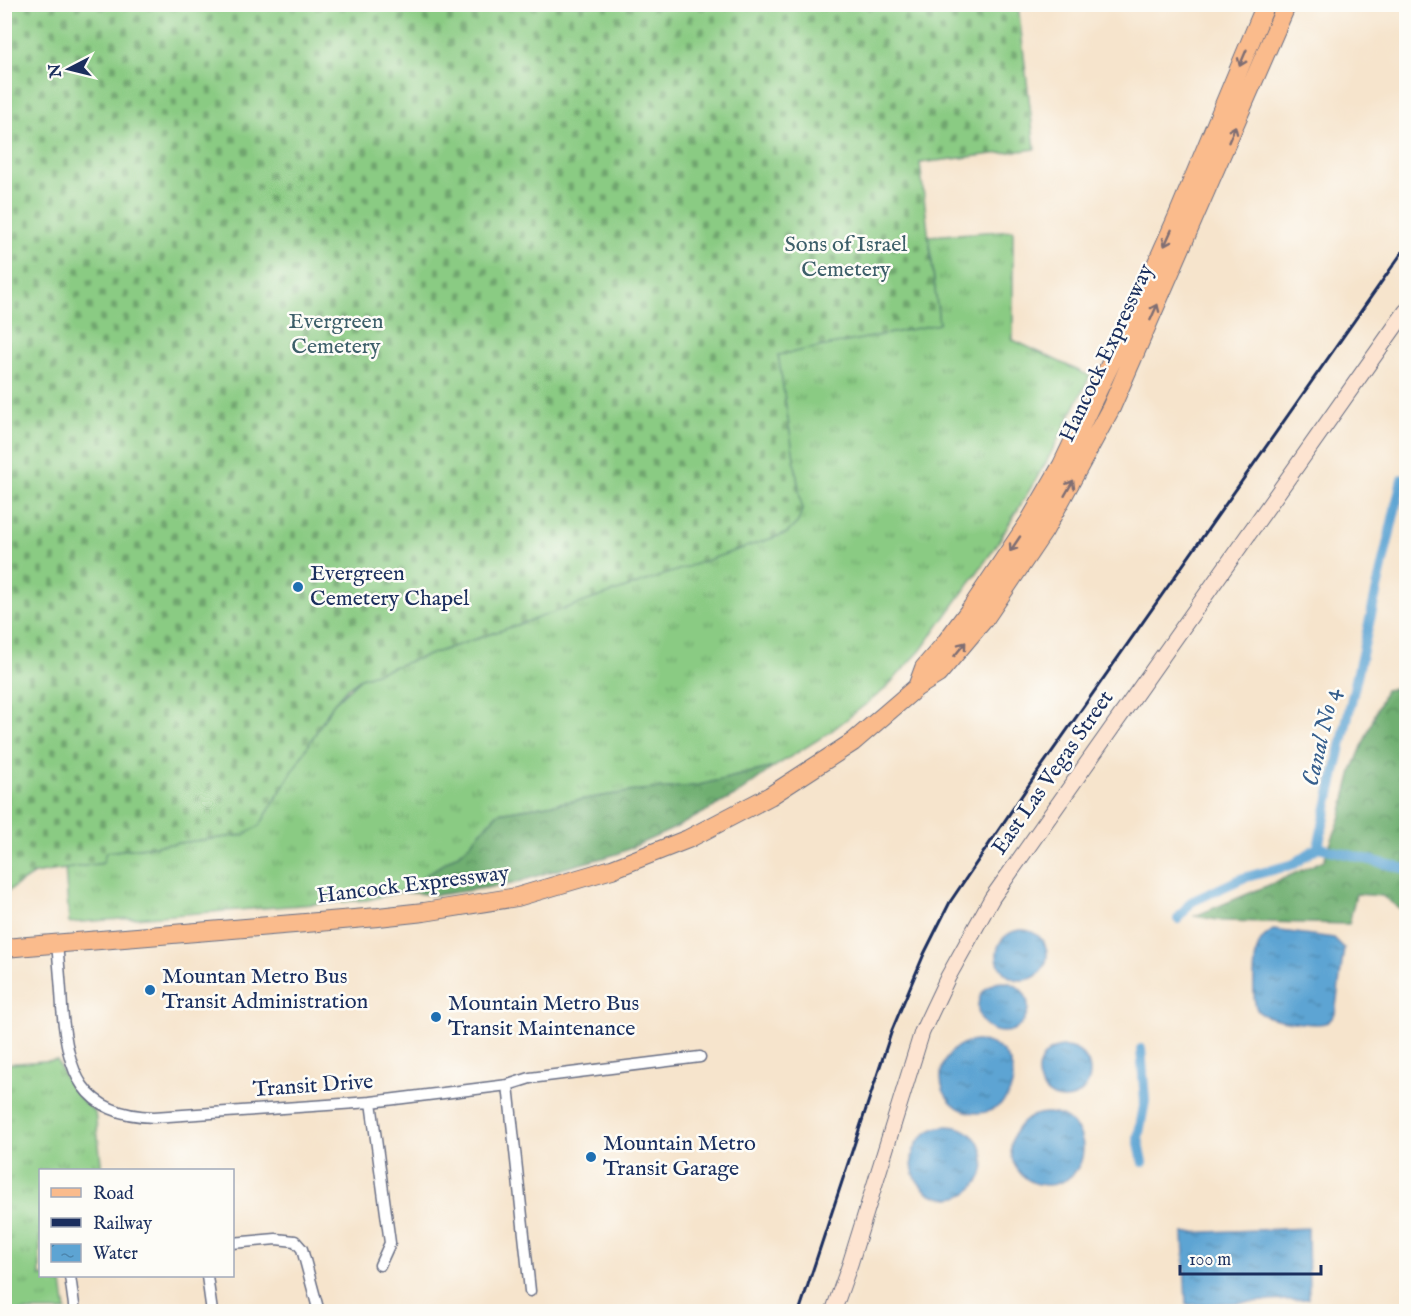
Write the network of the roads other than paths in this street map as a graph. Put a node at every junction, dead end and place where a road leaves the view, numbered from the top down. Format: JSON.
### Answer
{"nodes":[{"id":1,"x":1266,"y":4,"type":"edge"},
{"id":2,"x":1287,"y":4,"type":"edge"},
{"id":3,"x":1407,"y":311,"type":"edge"},
{"id":4,"x":916,"y":687,"type":"junction"},
{"id":5,"x":57,"y":944,"type":"junction"},
{"id":6,"x":4,"y":948,"type":"edge"},
{"id":7,"x":700,"y":1057,"type":"dead end"},
{"id":8,"x":508,"y":1085,"type":"junction"},
{"id":9,"x":371,"y":1102,"type":"junction"},
{"id":10,"x":234,"y":1243,"type":"edge"},
{"id":11,"x":380,"y":1265,"type":"dead end"},
{"id":12,"x":70,"y":1277,"type":"edge"},
{"id":13,"x":207,"y":1277,"type":"edge"},
{"id":14,"x":531,"y":1291,"type":"dead end"},
{"id":15,"x":75,"y":1311,"type":"edge"},
{"id":16,"x":212,"y":1311,"type":"edge"},
{"id":17,"x":319,"y":1311,"type":"edge"},
{"id":18,"x":833,"y":1311,"type":"edge"}],
"edges":[{"from":1,"to":4,"type":"main road","name":"Hancock Expressway","one_way":true},
{"from":4,"to":2,"type":"main road","name":"Hancock Expressway","one_way":true},
{"from":3,"to":18,"type":"street","name":"East Las Vegas Street"},
{"from":4,"to":5,"type":"main road","name":"Hancock Expressway"},
{"from":5,"to":6,"type":"main road","name":"Hancock Expressway"},
{"from":5,"to":9,"type":"street","name":"Transit Drive"},
{"from":7,"to":8,"type":"street","name":"Transit Drive"},
{"from":8,"to":9,"type":"street","name":"Transit Drive"},
{"from":8,"to":14,"type":"street"},
{"from":9,"to":11,"type":"street"},
{"from":10,"to":17,"type":"street"},
{"from":12,"to":15,"type":"street"},
{"from":13,"to":16,"type":"street"}]}
